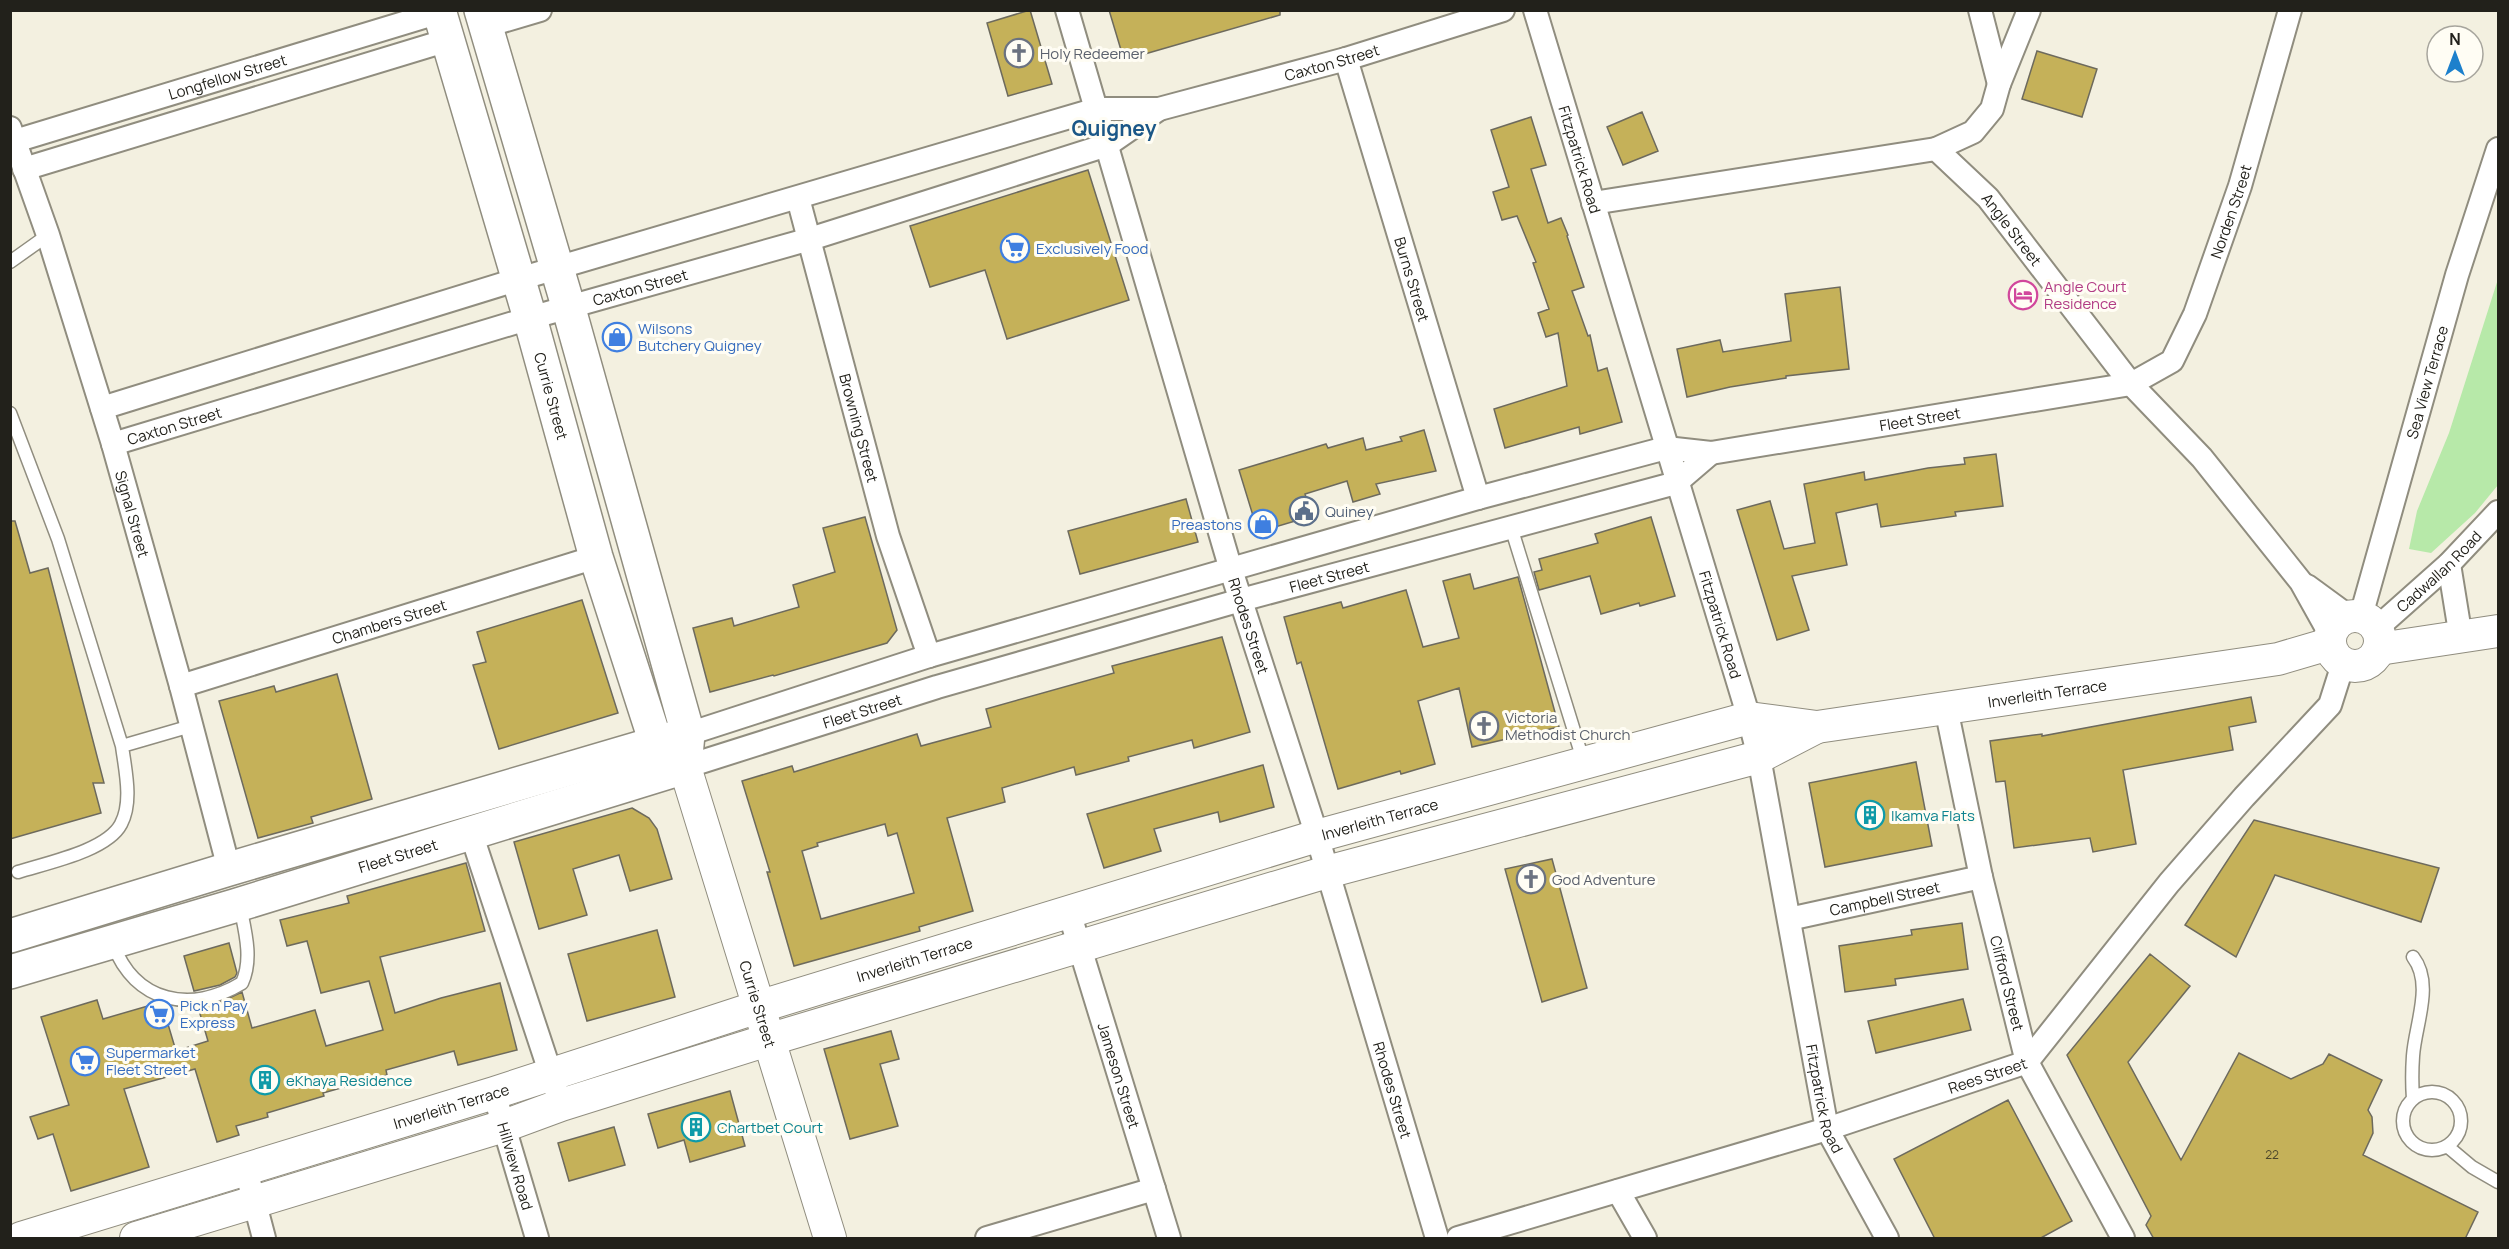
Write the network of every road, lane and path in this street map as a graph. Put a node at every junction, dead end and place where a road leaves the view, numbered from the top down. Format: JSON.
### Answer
{"nodes":[{"id":1,"x":540,"y":10,"type":"edge"},
{"id":2,"x":1067,"y":10,"type":"edge"},
{"id":3,"x":1503,"y":10,"type":"edge"},
{"id":4,"x":1535,"y":10,"type":"edge"},
{"id":5,"x":1980,"y":10,"type":"edge"},
{"id":6,"x":2029,"y":10,"type":"edge"},
{"id":7,"x":2290,"y":10,"type":"edge"},
{"id":8,"x":483,"y":18,"type":"edge"},
{"id":9,"x":442,"y":21,"type":"edge"},
{"id":10,"x":1346,"y":59,"type":"junction"},
{"id":11,"x":1999,"y":84,"type":"junction"},
{"id":12,"x":1097,"y":109,"type":"junction"},
{"id":13,"x":1159,"y":109,"type":"junction"},
{"id":14,"x":1107,"y":145,"type":"junction"},
{"id":15,"x":16,"y":149,"type":"edge"},
{"id":16,"x":1936,"y":149,"type":"junction"},
{"id":17,"x":2499,"y":149,"type":"edge"},
{"id":18,"x":798,"y":198,"type":"junction"},
{"id":19,"x":1593,"y":202,"type":"junction"},
{"id":20,"x":48,"y":235,"type":"junction"},
{"id":21,"x":810,"y":239,"type":"junction"},
{"id":22,"x":10,"y":262,"type":"edge"},
{"id":23,"x":557,"y":268,"type":"junction"},
{"id":24,"x":519,"y":279,"type":"junction"},
{"id":25,"x":569,"y":309,"type":"junction"},
{"id":26,"x":530,"y":318,"type":"junction"},
{"id":27,"x":2130,"y":384,"type":"junction"},
{"id":28,"x":102,"y":408,"type":"junction"},
{"id":29,"x":10,"y":413,"type":"edge"},
{"id":30,"x":113,"y":444,"type":"junction"},
{"id":31,"x":1666,"y":448,"type":"junction"},
{"id":32,"x":1711,"y":453,"type":"junction"},
{"id":33,"x":1676,"y":483,"type":"junction"},
{"id":34,"x":1478,"y":498,"type":"junction"},
{"id":35,"x":2499,"y":512,"type":"edge"},
{"id":36,"x":1511,"y":527,"type":"junction"},
{"id":37,"x":596,"y":557,"type":"junction"},
{"id":38,"x":2450,"y":564,"type":"junction"},
{"id":39,"x":1231,"y":570,"type":"junction"},
{"id":40,"x":1241,"y":600,"type":"junction"},
{"id":41,"x":2499,"y":632,"type":"edge"},
{"id":42,"x":2461,"y":638,"type":"junction"},
{"id":43,"x":2351,"y":639,"type":"junction"},
{"id":44,"x":929,"y":656,"type":"junction"},
{"id":45,"x":181,"y":686,"type":"junction"},
{"id":46,"x":1946,"y":708,"type":"junction"},
{"id":47,"x":1749,"y":718,"type":"junction"},
{"id":48,"x":191,"y":726,"type":"junction"},
{"id":49,"x":1817,"y":727,"type":"junction"},
{"id":50,"x":688,"y":734,"type":"junction"},
{"id":51,"x":656,"y":743,"type":"junction"},
{"id":52,"x":122,"y":746,"type":"junction"},
{"id":53,"x":1759,"y":758,"type":"junction"},
{"id":54,"x":1584,"y":763,"type":"junction"},
{"id":55,"x":685,"y":767,"type":"junction"},
{"id":56,"x":471,"y":833,"type":"junction"},
{"id":57,"x":1317,"y":836,"type":"junction"},
{"id":58,"x":229,"y":869,"type":"junction"},
{"id":59,"x":18,"y":872,"type":"dead end"},
{"id":60,"x":1327,"y":872,"type":"junction"},
{"id":61,"x":1981,"y":877,"type":"junction"},
{"id":62,"x":239,"y":904,"type":"junction"},
{"id":63,"x":88,"y":912,"type":"junction"},
{"id":64,"x":1069,"y":912,"type":"junction"},
{"id":65,"x":1789,"y":919,"type":"junction"},
{"id":66,"x":10,"y":936,"type":"edge"},
{"id":67,"x":105,"y":944,"type":"junction"},
{"id":68,"x":1079,"y":945,"type":"junction"},
{"id":69,"x":2413,"y":957,"type":"dead end"},
{"id":70,"x":10,"y":972,"type":"edge"},
{"id":71,"x":758,"y":1007,"type":"junction"},
{"id":72,"x":768,"y":1040,"type":"junction"},
{"id":73,"x":2027,"y":1062,"type":"junction"},
{"id":74,"x":550,"y":1074,"type":"junction"},
{"id":75,"x":494,"y":1093,"type":"junction"},
{"id":76,"x":2413,"y":1099,"type":"junction"},
{"id":77,"x":561,"y":1105,"type":"junction"},
{"id":78,"x":504,"y":1125,"type":"junction"},
{"id":79,"x":1827,"y":1129,"type":"junction"},
{"id":80,"x":2447,"y":1146,"type":"junction"},
{"id":81,"x":246,"y":1170,"type":"junction"},
{"id":82,"x":2499,"y":1182,"type":"edge"},
{"id":83,"x":1154,"y":1189,"type":"junction"},
{"id":84,"x":1618,"y":1191,"type":"junction"},
{"id":85,"x":253,"y":1202,"type":"junction"},
{"id":86,"x":10,"y":1228,"type":"edge"},
{"id":87,"x":14,"y":1239,"type":"edge"},
{"id":88,"x":21,"y":1239,"type":"edge"},
{"id":89,"x":136,"y":1239,"type":"edge"},
{"id":90,"x":264,"y":1239,"type":"edge"},
{"id":91,"x":537,"y":1239,"type":"edge"},
{"id":92,"x":830,"y":1239,"type":"edge"},
{"id":93,"x":987,"y":1239,"type":"edge"},
{"id":94,"x":1169,"y":1239,"type":"edge"},
{"id":95,"x":1437,"y":1239,"type":"edge"},
{"id":96,"x":1458,"y":1239,"type":"edge"},
{"id":97,"x":1645,"y":1239,"type":"edge"},
{"id":98,"x":1887,"y":1239,"type":"edge"},
{"id":99,"x":2123,"y":1239,"type":"edge"}],
"edges":[{"from":1,"to":8,"type":"street"},
{"from":2,"to":12,"type":"street","name":"Rhodes Street"},
{"from":3,"to":10,"type":"street","name":"Caxton Street"},
{"from":4,"to":19,"type":"street","name":"Fitzpatrick Road"},
{"from":5,"to":11,"type":"street"},
{"from":6,"to":11,"type":"street"},
{"from":7,"to":27,"type":"street","name":"Norden Street"},
{"from":8,"to":23,"type":"main road","name":"Currie Street"},
{"from":9,"to":15,"type":"street","name":"Longfellow Street"},
{"from":9,"to":24,"type":"main road","name":"Currie Street"},
{"from":10,"to":13,"type":"street","name":"Caxton Street"},
{"from":10,"to":34,"type":"street","name":"Burns Street"},
{"from":11,"to":16,"type":"street"},
{"from":12,"to":13,"type":"street","name":"Caxton Street"},
{"from":12,"to":14,"type":"street","name":"Rhodes Street"},
{"from":12,"to":18,"type":"street","name":"Caxton Street"},
{"from":13,"to":14,"type":"street","name":"Caxton Street"},
{"from":14,"to":21,"type":"street","name":"Caxton Street"},
{"from":14,"to":39,"type":"street","name":"Rhodes Street"},
{"from":15,"to":20,"type":"street","name":"Signal Street"},
{"from":16,"to":19,"type":"street"},
{"from":16,"to":27,"type":"street","name":"Angle Street"},
{"from":17,"to":43,"type":"street","name":"Sea View Terrace"},
{"from":18,"to":21,"type":"street","name":"Browning Street"},
{"from":18,"to":23,"type":"street","name":"Caxton Street"},
{"from":19,"to":31,"type":"street","name":"Fitzpatrick Road"},
{"from":20,"to":22,"type":"lane"},
{"from":20,"to":28,"type":"street","name":"Signal Street"},
{"from":21,"to":25,"type":"street","name":"Caxton Street"},
{"from":21,"to":44,"type":"street","name":"Browning Street"},
{"from":23,"to":24,"type":"street","name":"Caxton Street"},
{"from":23,"to":25,"type":"main road","name":"Currie Street"},
{"from":24,"to":26,"type":"main road","name":"Currie Street"},
{"from":24,"to":28,"type":"street","name":"Caxton Street"},
{"from":25,"to":26,"type":"street","name":"Caxton Street"},
{"from":25,"to":50,"type":"main road","name":"Currie Street"},
{"from":26,"to":30,"type":"street","name":"Caxton Street"},
{"from":26,"to":37,"type":"main road","name":"Currie Street"},
{"from":27,"to":32,"type":"street","name":"Fleet Street"},
{"from":27,"to":43,"type":"street","name":"Angle Street"},
{"from":28,"to":30,"type":"street","name":"Signal Street"},
{"from":29,"to":52,"type":"lane"},
{"from":30,"to":45,"type":"street","name":"Signal Street"},
{"from":31,"to":32,"type":"street","name":"Fleet Street"},
{"from":31,"to":33,"type":"street","name":"Fitzpatrick Road"},
{"from":31,"to":34,"type":"street","name":"Fleet Street"},
{"from":32,"to":33,"type":"street","name":"Fleet Street"},
{"from":33,"to":36,"type":"street","name":"Fleet Street"},
{"from":33,"to":47,"type":"street","name":"Fitzpatrick Road"},
{"from":34,"to":39,"type":"street","name":"Fleet Street"},
{"from":35,"to":38,"type":"street","name":"Cadwallan Road"},
{"from":36,"to":40,"type":"street","name":"Fleet Street"},
{"from":36,"to":54,"type":"lane"},
{"from":37,"to":45,"type":"street","name":"Chambers Street"},
{"from":37,"to":51,"type":"main road","name":"Currie Street"},
{"from":38,"to":42,"type":"street"},
{"from":38,"to":43,"type":"street","name":"Cadwallan Road"},
{"from":39,"to":40,"type":"street","name":"Rhodes Street"},
{"from":39,"to":44,"type":"street","name":"Fleet Street"},
{"from":40,"to":55,"type":"street","name":"Fleet Street"},
{"from":40,"to":57,"type":"street","name":"Rhodes Street"},
{"from":41,"to":42,"type":"street","name":"Inverleith Terrace"},
{"from":42,"to":43,"type":"street","name":"Inverleith Terrace"},
{"from":43,"to":46,"type":"street","name":"Inverleith Terrace"},
{"from":43,"to":73,"type":"street","name":"Rees Street"},
{"from":44,"to":50,"type":"street","name":"Fleet Street"},
{"from":45,"to":48,"type":"street","name":"Signal Street"},
{"from":46,"to":49,"type":"street","name":"Inverleith Terrace"},
{"from":46,"to":61,"type":"street","name":"Clifford Street"},
{"from":47,"to":49,"type":"street","name":"Inverleith Terrace"},
{"from":47,"to":53,"type":"street","name":"Fitzpatrick Road"},
{"from":47,"to":54,"type":"street","name":"Inverleith Terrace"},
{"from":48,"to":52,"type":"lane"},
{"from":48,"to":58,"type":"street","name":"Signal Street"},
{"from":49,"to":53,"type":"street","name":"Inverleith Terrace"},
{"from":50,"to":51,"type":"main road","name":"Fleet Street"},
{"from":50,"to":55,"type":"main road","name":"Currie Street"},
{"from":51,"to":55,"type":"main road"},
{"from":51,"to":58,"type":"main road","name":"Fleet Street"},
{"from":52,"to":59,"type":"lane"},
{"from":53,"to":60,"type":"street","name":"Inverleith Terrace"},
{"from":53,"to":65,"type":"street","name":"Fitzpatrick Road"},
{"from":54,"to":57,"type":"street","name":"Inverleith Terrace"},
{"from":55,"to":56,"type":"main road","name":"Fleet Street"},
{"from":55,"to":71,"type":"street","name":"Currie Street"},
{"from":56,"to":62,"type":"main road","name":"Fleet Street"},
{"from":56,"to":74,"type":"street"},
{"from":57,"to":60,"type":"street","name":"Rhodes Street"},
{"from":57,"to":64,"type":"street","name":"Inverleith Terrace"},
{"from":58,"to":63,"type":"main road","name":"Fleet Street"},
{"from":60,"to":68,"type":"street","name":"Inverleith Terrace"},
{"from":60,"to":95,"type":"street","name":"Rhodes Street"},
{"from":61,"to":65,"type":"street","name":"Campbell Street"},
{"from":61,"to":73,"type":"street","name":"Clifford Street"},
{"from":62,"to":67,"type":"main road","name":"Fleet Street"},
{"from":62,"to":67,"type":"lane"},
{"from":63,"to":66,"type":"main road","name":"Fleet Street"},
{"from":63,"to":67,"type":"main road"},
{"from":64,"to":68,"type":"street","name":"Jameson Street"},
{"from":64,"to":71,"type":"street","name":"Inverleith Terrace"},
{"from":65,"to":79,"type":"street","name":"Fitzpatrick Road"},
{"from":67,"to":70,"type":"main road","name":"Fleet Street"},
{"from":68,"to":72,"type":"street","name":"Inverleith Terrace"},
{"from":68,"to":83,"type":"street","name":"Jameson Street"},
{"from":69,"to":76,"type":"lane"},
{"from":71,"to":72,"type":"street","name":"Currie Street"},
{"from":71,"to":74,"type":"street","name":"Inverleith Terrace"},
{"from":72,"to":77,"type":"street","name":"Inverleith Terrace"},
{"from":72,"to":92,"type":"street","name":"Currie Street"},
{"from":73,"to":79,"type":"street","name":"Rees Street"},
{"from":73,"to":99,"type":"street","name":"Clifford Street"},
{"from":74,"to":75,"type":"street","name":"Inverleith Terrace"},
{"from":74,"to":77,"type":"street"},
{"from":75,"to":78,"type":"street","name":"Hillview Road"},
{"from":75,"to":81,"type":"street","name":"Inverleith Terrace"},
{"from":76,"to":80,"type":"lane"},
{"from":76,"to":80,"type":"lane"},
{"from":77,"to":78,"type":"street","name":"Inverleith Terrace"},
{"from":78,"to":85,"type":"street","name":"Inverleith Terrace"},
{"from":78,"to":91,"type":"street","name":"Hillview Road"},
{"from":79,"to":84,"type":"street","name":"Rees Street"},
{"from":79,"to":98,"type":"street","name":"Fitzpatrick Road"},
{"from":80,"to":82,"type":"lane"},
{"from":81,"to":85,"type":"street"},
{"from":81,"to":88,"type":"street","name":"Inverleith Terrace"},
{"from":83,"to":93,"type":"street"},
{"from":83,"to":94,"type":"street","name":"Jameson Street"},
{"from":84,"to":96,"type":"street","name":"Rees Street"},
{"from":84,"to":97,"type":"street"},
{"from":85,"to":89,"type":"street","name":"Inverleith Terrace"},
{"from":85,"to":90,"type":"street"},
{"from":86,"to":87,"type":"street"}]}
